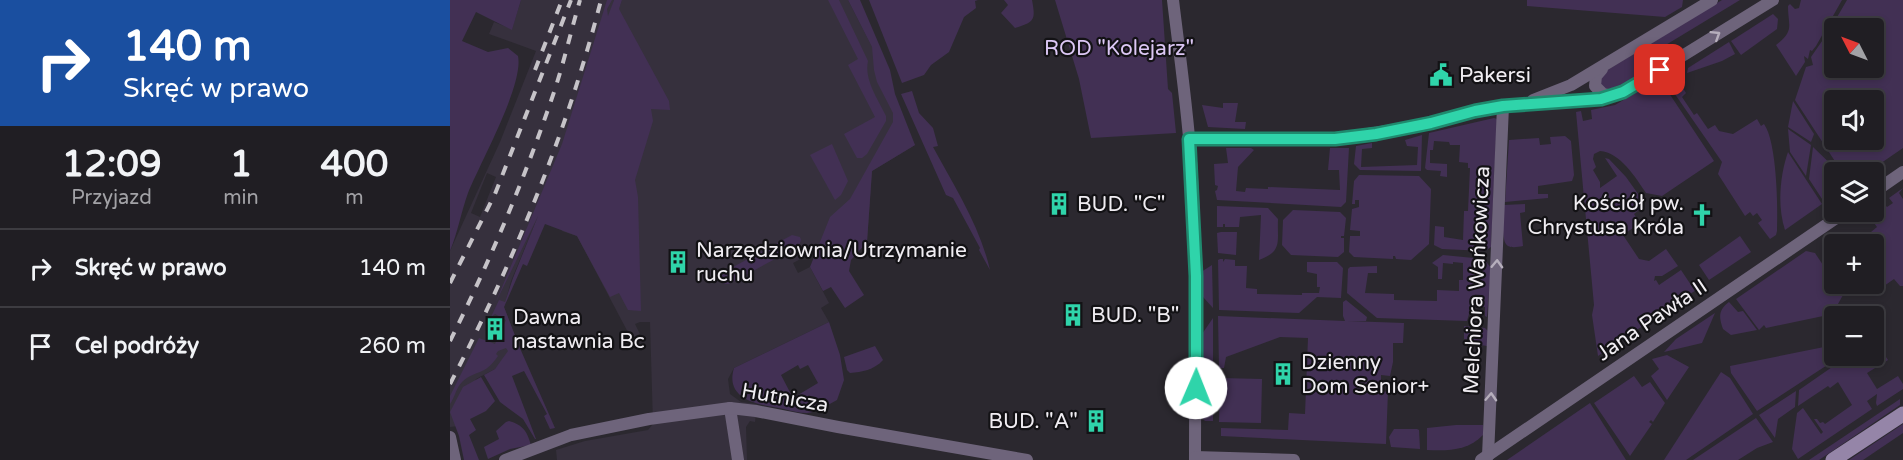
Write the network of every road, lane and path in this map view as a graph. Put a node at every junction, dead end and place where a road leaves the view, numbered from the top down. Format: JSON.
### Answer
{"nodes":[{"id":1,"x":1173,"y":0,"type":"edge"},
{"id":2,"x":1712,"y":0,"type":"edge"},
{"id":3,"x":1773,"y":0,"type":"edge"},
{"id":4,"x":1610,"y":62,"type":"junction"},
{"id":5,"x":1613,"y":96,"type":"junction"},
{"id":6,"x":1517,"y":105,"type":"junction"},
{"id":7,"x":1503,"y":106,"type":"junction"},
{"id":8,"x":1189,"y":139,"type":"junction"},
{"id":9,"x":1903,"y":171,"type":"edge"},
{"id":10,"x":1884,"y":185,"type":"edge"},
{"id":11,"x":1830,"y":222,"type":"edge"},
{"id":12,"x":730,"y":408,"type":"junction"},
{"id":13,"x":1903,"y":414,"type":"edge"},
{"id":14,"x":450,"y":437,"type":"edge"},
{"id":15,"x":1195,"y":458,"type":"edge"},
{"id":16,"x":1484,"y":458,"type":"edge"},
{"id":17,"x":455,"y":460,"type":"edge"},
{"id":18,"x":505,"y":460,"type":"edge"},
{"id":19,"x":738,"y":460,"type":"edge"},
{"id":20,"x":1027,"y":460,"type":"edge"},
{"id":21,"x":1294,"y":460,"type":"edge"},
{"id":22,"x":1833,"y":460,"type":"edge"}],
"edges":[{"from":1,"to":8,"type":"street"},
{"from":2,"to":4,"type":"street"},
{"from":5,"to":3,"type":"street","one_way":true},
{"from":4,"to":5,"type":"street"},
{"from":4,"to":6,"type":"street"},
{"from":5,"to":6,"type":"street"},
{"from":6,"to":7,"type":"street"},
{"from":7,"to":8,"type":"street"},
{"from":16,"to":7,"type":"street","name":"Melchiora Wańkowicza","one_way":true},
{"from":8,"to":15,"type":"street"},
{"from":9,"to":10,"type":"street"},
{"from":11,"to":16,"type":"street","name":"Jana Pawła II"},
{"from":12,"to":18,"type":"street","name":"Hutnicza"},
{"from":12,"to":19,"type":"street"},
{"from":12,"to":20,"type":"street","name":"Hutnicza"},
{"from":13,"to":22,"type":"street"},
{"from":14,"to":17,"type":"street"},
{"from":15,"to":21,"type":"street"}]}
